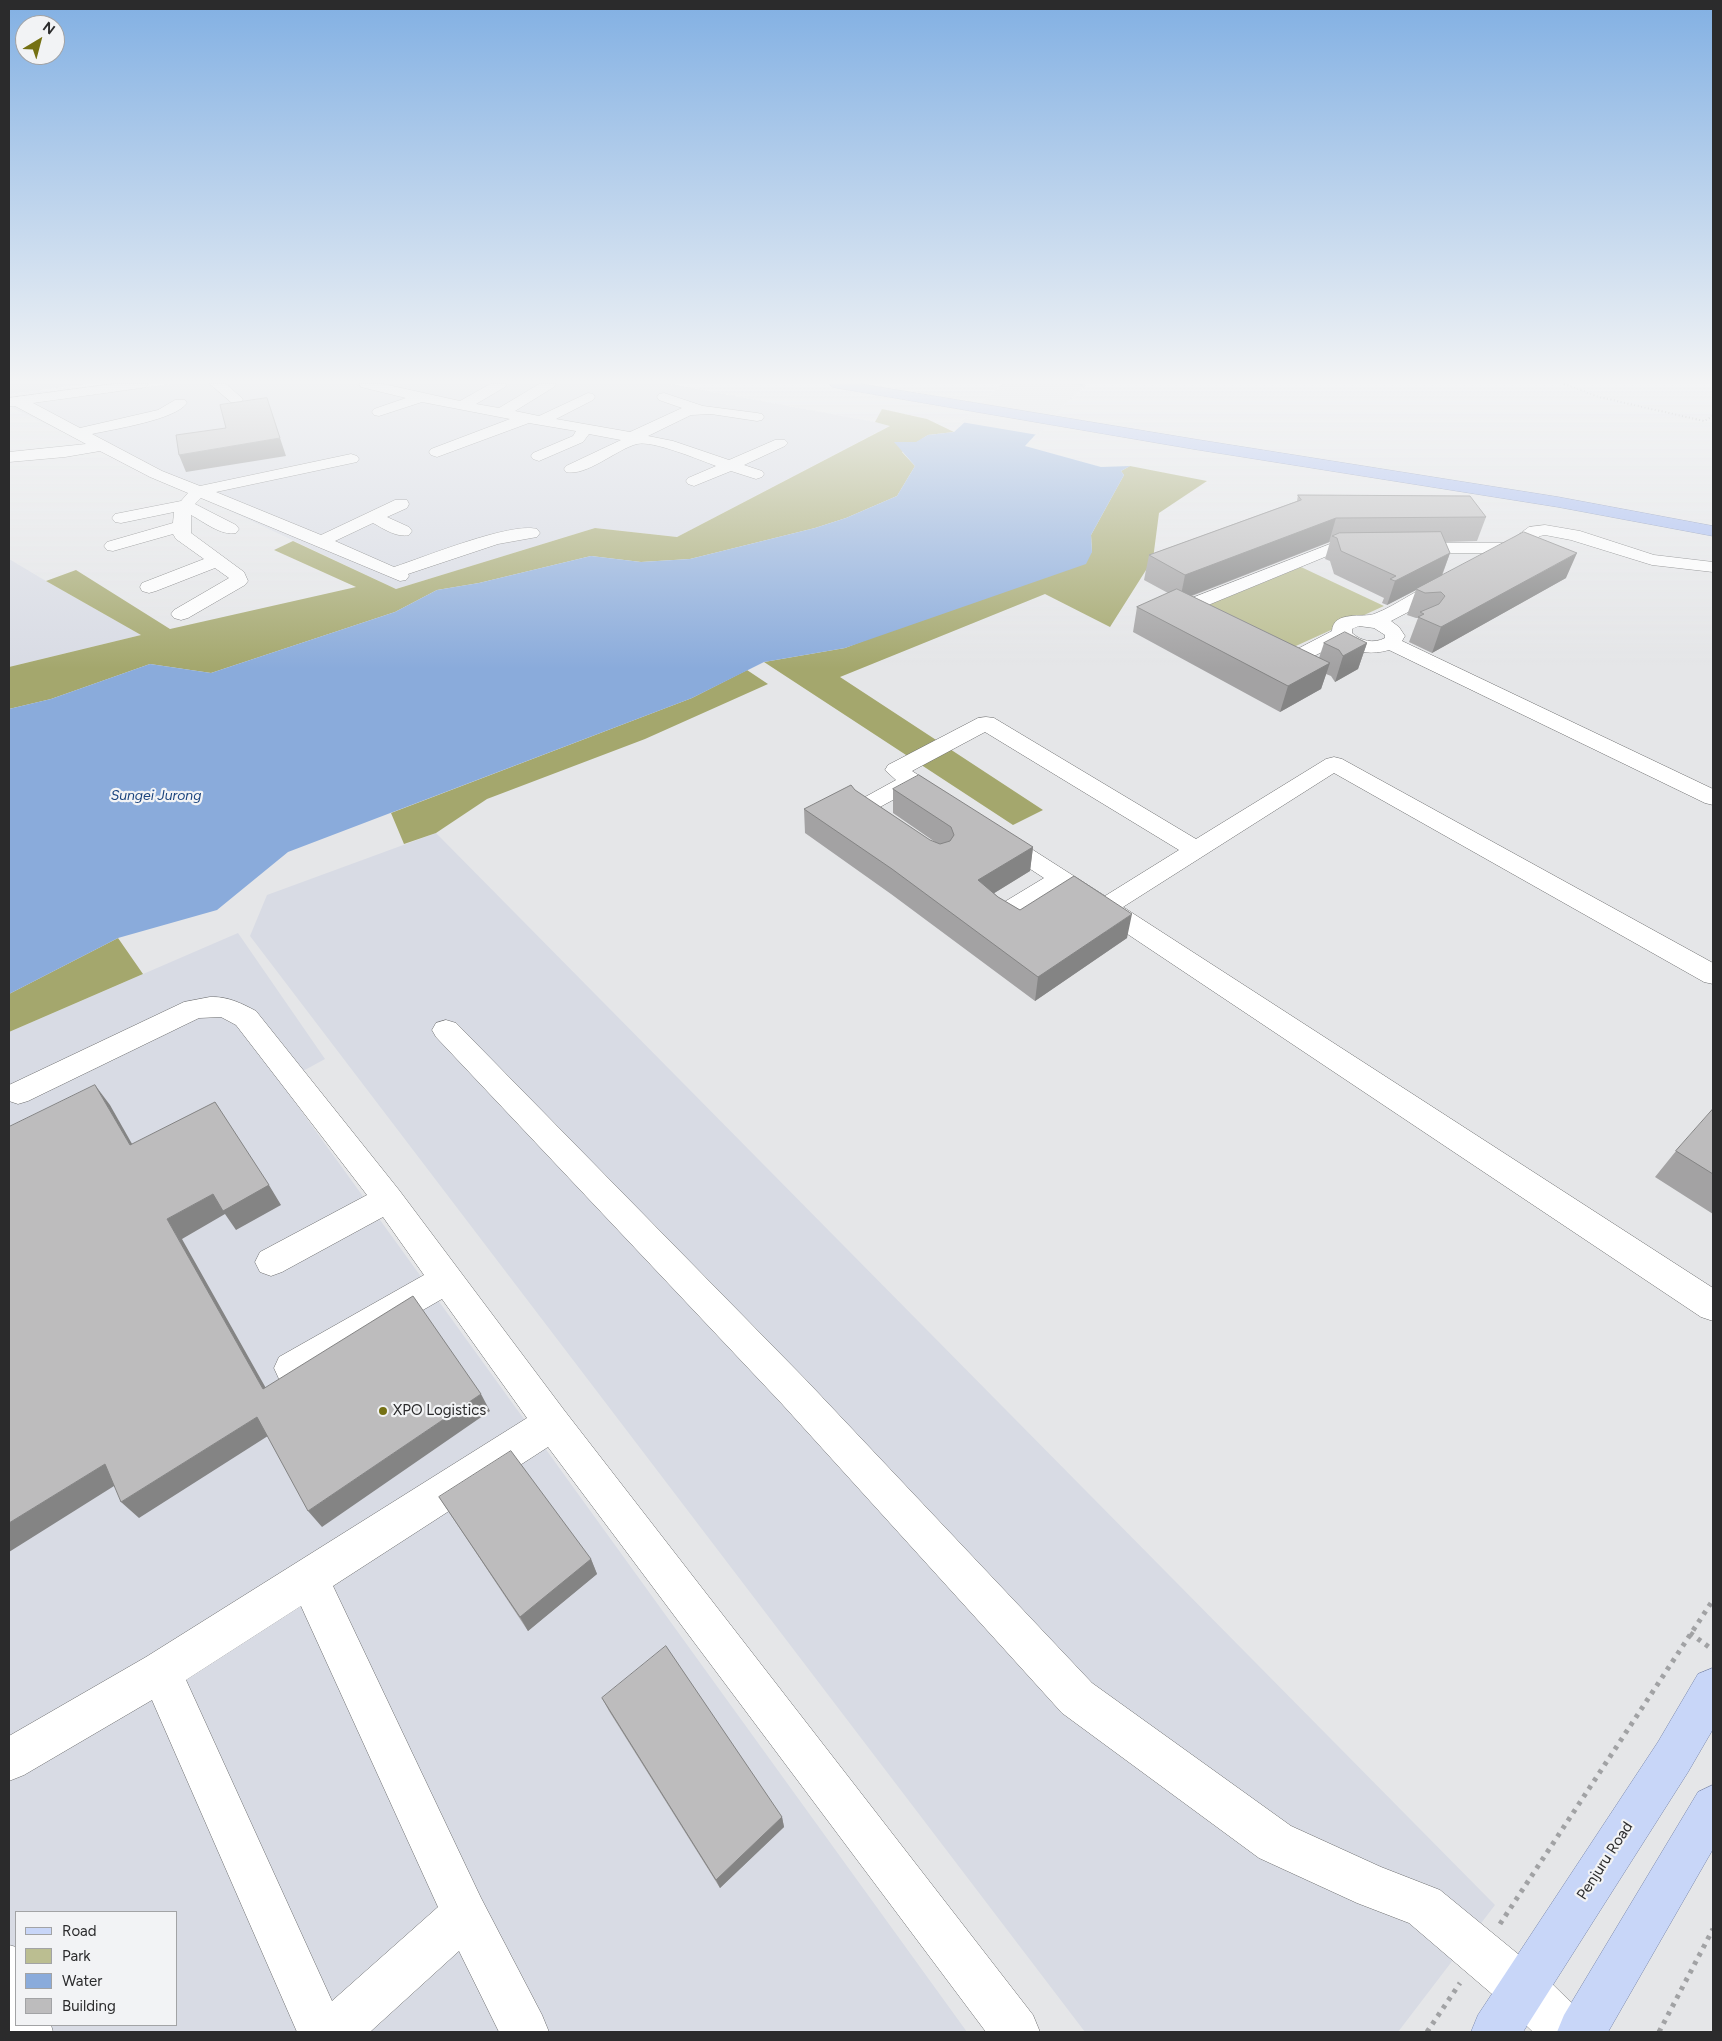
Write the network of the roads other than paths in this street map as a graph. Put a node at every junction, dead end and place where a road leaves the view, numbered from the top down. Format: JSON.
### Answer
{"nodes":[{"id":1,"x":171,"y":479,"type":"edge"},
{"id":2,"x":253,"y":479,"type":"edge"},
{"id":3,"x":698,"y":479,"type":"edge"},
{"id":4,"x":1365,"y":479,"type":"edge"},
{"id":5,"x":1413,"y":479,"type":"edge"},
{"id":6,"x":694,"y":481,"type":"dead end"},
{"id":7,"x":199,"y":491,"type":"junction"},
{"id":8,"x":402,"y":504,"type":"dead end"},
{"id":9,"x":184,"y":505,"type":"junction"},
{"id":10,"x":373,"y":517,"type":"junction"},
{"id":11,"x":121,"y":518,"type":"dead end"},
{"id":12,"x":182,"y":526,"type":"junction"},
{"id":13,"x":230,"y":529,"type":"dead end"},
{"id":14,"x":403,"y":531,"type":"dead end"},
{"id":15,"x":1713,"y":531,"type":"edge"},
{"id":16,"x":531,"y":533,"type":"dead end"},
{"id":17,"x":321,"y":541,"type":"junction"},
{"id":18,"x":113,"y":546,"type":"dead end"},
{"id":19,"x":1378,"y":548,"type":"edge"},
{"id":20,"x":1397,"y":548,"type":"edge"},
{"id":21,"x":1511,"y":548,"type":"junction"},
{"id":22,"x":1711,"y":559,"type":"edge"},
{"id":23,"x":218,"y":560,"type":"junction"},
{"id":24,"x":1483,"y":565,"type":"edge"},
{"id":25,"x":1456,"y":579,"type":"edge"},
{"id":26,"x":149,"y":587,"type":"dead end"},
{"id":27,"x":181,"y":614,"type":"dead end"},
{"id":28,"x":1374,"y":622,"type":"junction"},
{"id":29,"x":1207,"y":623,"type":"edge"},
{"id":30,"x":1342,"y":634,"type":"junction"},
{"id":31,"x":1391,"y":638,"type":"junction"},
{"id":32,"x":1352,"y":663,"type":"edge"},
{"id":33,"x":1308,"y":674,"type":"edge"},
{"id":34,"x":911,"y":781,"type":"junction"},
{"id":35,"x":1713,"y":798,"type":"edge"},
{"id":36,"x":961,"y":814,"type":"edge"},
{"id":37,"x":986,"y":830,"type":"edge"},
{"id":38,"x":902,"y":833,"type":"edge"},
{"id":39,"x":1197,"y":850,"type":"junction"},
{"id":40,"x":1061,"y":879,"type":"junction"},
{"id":41,"x":1105,"y":907,"type":"junction"},
{"id":42,"x":1005,"y":913,"type":"edge"},
{"id":43,"x":1713,"y":975,"type":"edge"},
{"id":44,"x":446,"y":1030,"type":"dead end"},
{"id":45,"x":18,"y":1093,"type":"dead end"},
{"id":46,"x":388,"y":1199,"type":"junction"},
{"id":47,"x":271,"y":1262,"type":"dead end"},
{"id":48,"x":446,"y":1279,"type":"junction"},
{"id":49,"x":1713,"y":1306,"type":"edge"},
{"id":50,"x":291,"y":1368,"type":"dead end"},
{"id":51,"x":551,"y":1422,"type":"junction"},
{"id":52,"x":309,"y":1579,"type":"junction"},
{"id":53,"x":161,"y":1672,"type":"junction"},
{"id":54,"x":1713,"y":1689,"type":"edge"},
{"id":55,"x":9,"y":1760,"type":"edge"},
{"id":56,"x":1713,"y":1807,"type":"edge"},
{"id":57,"x":465,"y":1914,"type":"junction"},
{"id":58,"x":9,"y":1968,"type":"edge"},
{"id":59,"x":15,"y":1988,"type":"edge"},
{"id":60,"x":1523,"y":1989,"type":"junction"},
{"id":61,"x":321,"y":2032,"type":"edge"},
{"id":62,"x":334,"y":2032,"type":"edge"},
{"id":63,"x":525,"y":2032,"type":"edge"},
{"id":64,"x":1016,"y":2032,"type":"edge"},
{"id":65,"x":1495,"y":2032,"type":"edge"},
{"id":66,"x":1567,"y":2032,"type":"edge"},
{"id":67,"x":1581,"y":2032,"type":"edge"}],
"edges":[{"from":1,"to":7,"type":"street"},
{"from":2,"to":7,"type":"street"},
{"from":3,"to":6,"type":"street"},
{"from":4,"to":22,"type":"highway"},
{"from":5,"to":15,"type":"highway"},
{"from":7,"to":9,"type":"street"},
{"from":7,"to":17,"type":"street"},
{"from":8,"to":10,"type":"street"},
{"from":9,"to":11,"type":"street"},
{"from":9,"to":12,"type":"street"},
{"from":9,"to":13,"type":"street"},
{"from":10,"to":14,"type":"street"},
{"from":10,"to":17,"type":"street"},
{"from":12,"to":18,"type":"street"},
{"from":12,"to":23,"type":"street"},
{"from":16,"to":17,"type":"street"},
{"from":19,"to":29,"type":"street"},
{"from":20,"to":21,"type":"street"},
{"from":21,"to":22,"type":"street"},
{"from":21,"to":24,"type":"street"},
{"from":23,"to":26,"type":"street"},
{"from":23,"to":27,"type":"street"},
{"from":25,"to":28,"type":"street"},
{"from":28,"to":30,"type":"street"},
{"from":28,"to":31,"type":"street"},
{"from":30,"to":31,"type":"street"},
{"from":30,"to":33,"type":"street"},
{"from":31,"to":32,"type":"street"},
{"from":31,"to":35,"type":"street"},
{"from":34,"to":36,"type":"street"},
{"from":34,"to":38,"type":"street"},
{"from":34,"to":39,"type":"street"},
{"from":37,"to":40,"type":"street"},
{"from":39,"to":41,"type":"street"},
{"from":39,"to":43,"type":"street"},
{"from":40,"to":41,"type":"street"},
{"from":40,"to":42,"type":"street"},
{"from":41,"to":49,"type":"street"},
{"from":44,"to":60,"type":"street"},
{"from":45,"to":46,"type":"street"},
{"from":46,"to":47,"type":"street"},
{"from":46,"to":48,"type":"street"},
{"from":48,"to":50,"type":"street"},
{"from":48,"to":51,"type":"street"},
{"from":51,"to":52,"type":"street"},
{"from":51,"to":64,"type":"street"},
{"from":52,"to":53,"type":"street"},
{"from":52,"to":57,"type":"street"},
{"from":53,"to":55,"type":"street"},
{"from":53,"to":61,"type":"street"},
{"from":54,"to":60,"type":"main road","name":"Penjuru Road"},
{"from":56,"to":67,"type":"main road"},
{"from":57,"to":62,"type":"street"},
{"from":57,"to":63,"type":"street"},
{"from":58,"to":59,"type":"street"},
{"from":60,"to":65,"type":"main road","name":"Penjuru Road"},
{"from":60,"to":66,"type":"street"}]}
